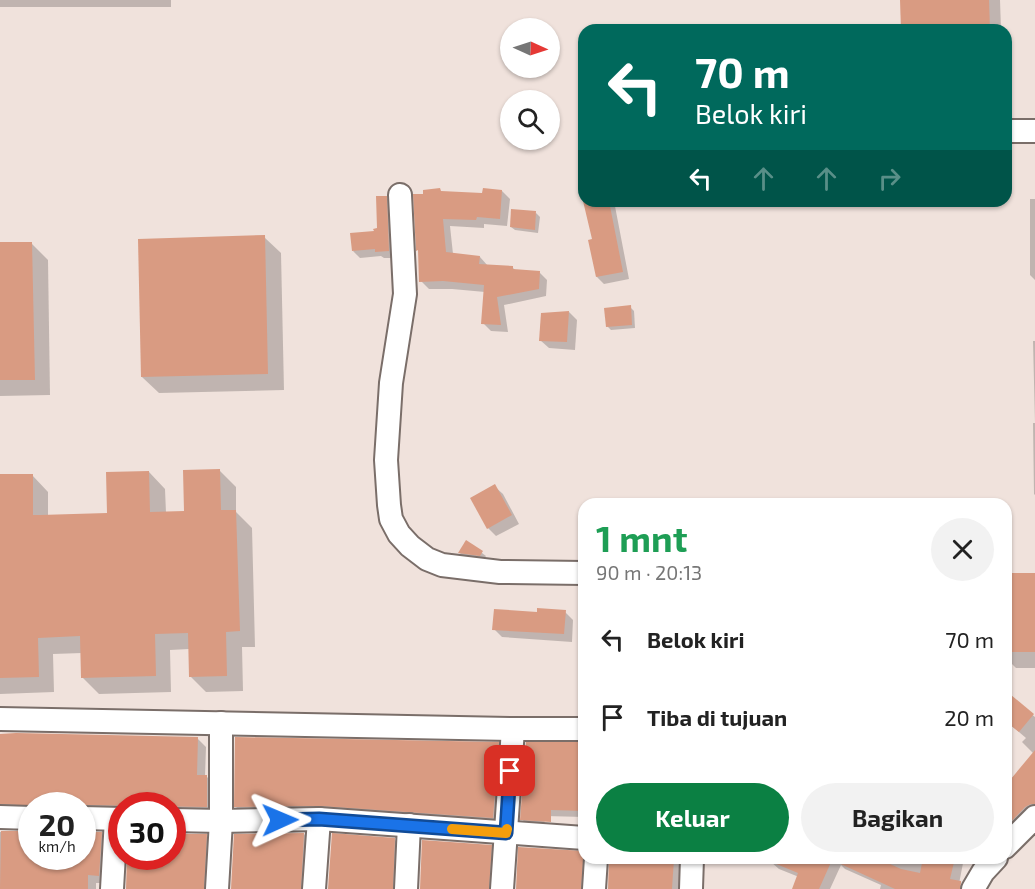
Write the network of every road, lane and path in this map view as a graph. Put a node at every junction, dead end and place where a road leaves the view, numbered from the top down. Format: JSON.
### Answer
{"nodes":[{"id":1,"x":1012,"y":131,"type":"edge"},
{"id":2,"x":1035,"y":131,"type":"edge"},
{"id":3,"x":400,"y":195,"type":"dead end"},
{"id":4,"x":578,"y":573,"type":"edge"},
{"id":5,"x":0,"y":719,"type":"edge"},
{"id":6,"x":220,"y":723,"type":"junction"},
{"id":7,"x":513,"y":729,"type":"junction"},
{"id":8,"x":578,"y":729,"type":"edge"},
{"id":9,"x":0,"y":817,"type":"edge"},
{"id":10,"x":1035,"y":817,"type":"edge"},
{"id":11,"x":18,"y":818,"type":"edge"},
{"id":12,"x":319,"y":819,"type":"junction"},
{"id":13,"x":186,"y":820,"type":"edge"},
{"id":14,"x":221,"y":821,"type":"junction"},
{"id":15,"x":410,"y":825,"type":"junction"},
{"id":16,"x":506,"y":833,"type":"junction"},
{"id":17,"x":578,"y":838,"type":"edge"},
{"id":18,"x":1012,"y":841,"type":"edge"},
{"id":19,"x":596,"y":864,"type":"edge"},
{"id":20,"x":692,"y":864,"type":"edge"},
{"id":21,"x":990,"y":864,"type":"edge"},
{"id":22,"x":114,"y":870,"type":"edge"},
{"id":23,"x":112,"y":889,"type":"edge"},
{"id":24,"x":217,"y":889,"type":"edge"},
{"id":25,"x":314,"y":889,"type":"edge"},
{"id":26,"x":406,"y":889,"type":"edge"},
{"id":27,"x":502,"y":889,"type":"edge"},
{"id":28,"x":594,"y":889,"type":"edge"},
{"id":29,"x":691,"y":889,"type":"edge"},
{"id":30,"x":973,"y":889,"type":"edge"}],
"edges":[{"from":1,"to":2,"type":"street"},
{"from":3,"to":4,"type":"street"},
{"from":5,"to":6,"type":"street"},
{"from":6,"to":7,"type":"street"},
{"from":6,"to":14,"type":"street"},
{"from":7,"to":8,"type":"street"},
{"from":7,"to":16,"type":"street"},
{"from":9,"to":11,"type":"street"},
{"from":10,"to":18,"type":"street"},
{"from":12,"to":14,"type":"street"},
{"from":12,"to":15,"type":"street"},
{"from":12,"to":25,"type":"street"},
{"from":13,"to":14,"type":"street"},
{"from":14,"to":24,"type":"street"},
{"from":15,"to":16,"type":"street"},
{"from":15,"to":26,"type":"street"},
{"from":16,"to":17,"type":"street"},
{"from":16,"to":27,"type":"street"},
{"from":19,"to":28,"type":"street"},
{"from":20,"to":29,"type":"street"},
{"from":21,"to":30,"type":"street"},
{"from":22,"to":23,"type":"street"}]}
